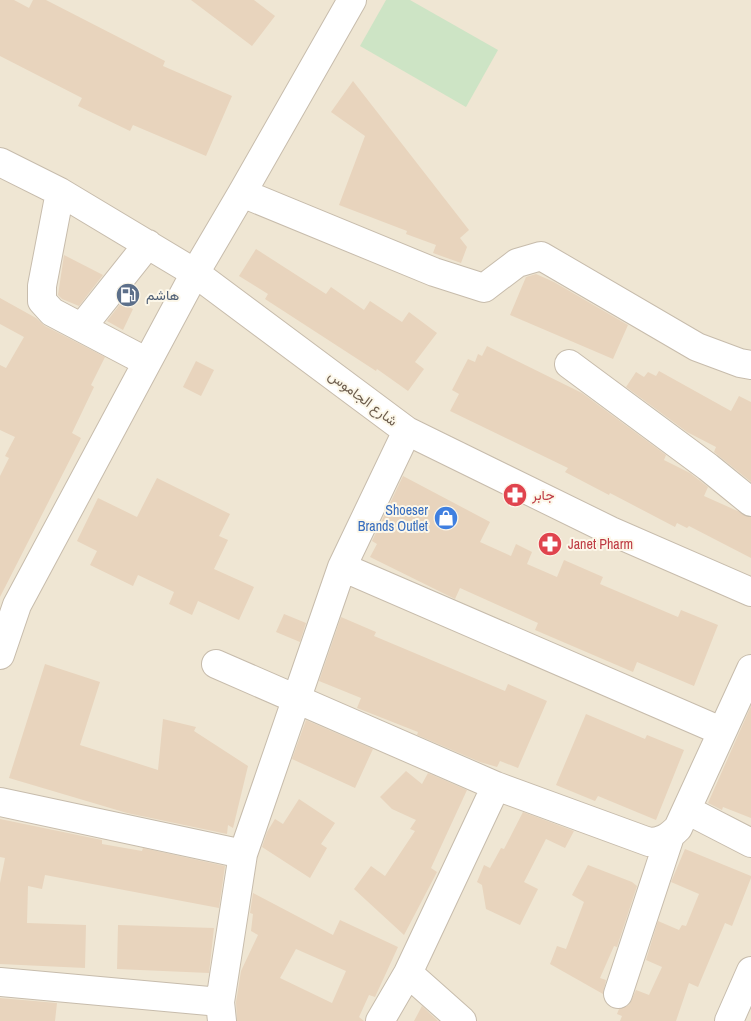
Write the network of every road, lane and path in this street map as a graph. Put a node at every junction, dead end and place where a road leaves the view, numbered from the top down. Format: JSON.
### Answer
{"nodes":[{"id":1,"x":352,"y":0,"type":"edge"},
{"id":2,"x":0,"y":162,"type":"edge"},
{"id":3,"x":60,"y":192,"type":"junction"},
{"id":4,"x":242,"y":194,"type":"junction"},
{"id":5,"x":148,"y":244,"type":"junction"},
{"id":6,"x":195,"y":272,"type":"junction"},
{"id":7,"x":82,"y":327,"type":"junction"},
{"id":8,"x":147,"y":362,"type":"junction"},
{"id":9,"x":569,"y":364,"type":"dead end"},
{"id":10,"x":751,"y":365,"type":"edge"},
{"id":11,"x":407,"y":431,"type":"junction"},
{"id":12,"x":751,"y":502,"type":"edge"},
{"id":13,"x":342,"y":567,"type":"junction"},
{"id":14,"x":751,"y":592,"type":"edge"},
{"id":15,"x":8,"y":601,"type":"edge"},
{"id":16,"x":0,"y":655,"type":"edge"},
{"id":17,"x":216,"y":664,"type":"dead end"},
{"id":18,"x":751,"y":669,"type":"edge"},
{"id":19,"x":296,"y":698,"type":"junction"},
{"id":20,"x":721,"y":731,"type":"junction"},
{"id":21,"x":496,"y":786,"type":"junction"},
{"id":22,"x":0,"y":802,"type":"edge"},
{"id":23,"x":687,"y":810,"type":"junction"},
{"id":24,"x":670,"y":836,"type":"junction"},
{"id":25,"x":751,"y":843,"type":"edge"},
{"id":26,"x":243,"y":854,"type":"junction"},
{"id":27,"x":751,"y":971,"type":"edge"},
{"id":28,"x":408,"y":973,"type":"junction"},
{"id":29,"x":0,"y":982,"type":"edge"},
{"id":30,"x":618,"y":994,"type":"dead end"},
{"id":31,"x":221,"y":1011,"type":"edge"},
{"id":32,"x":380,"y":1021,"type":"edge"},
{"id":33,"x":462,"y":1021,"type":"edge"},
{"id":34,"x":729,"y":1021,"type":"edge"}],
"edges":[{"from":1,"to":4,"type":"street"},
{"from":2,"to":3,"type":"street","name":"شارع الجاموس"},
{"from":3,"to":5,"type":"street","name":"شارع الجاموس"},
{"from":3,"to":7,"type":"street"},
{"from":4,"to":6,"type":"street"},
{"from":4,"to":10,"type":"street"},
{"from":5,"to":6,"type":"street","name":"شارع الجاموس"},
{"from":5,"to":7,"type":"street"},
{"from":6,"to":8,"type":"street"},
{"from":6,"to":11,"type":"street","name":"شارع الجاموس"},
{"from":7,"to":8,"type":"street"},
{"from":8,"to":15,"type":"street"},
{"from":9,"to":12,"type":"street"},
{"from":11,"to":13,"type":"street"},
{"from":11,"to":14,"type":"street","name":"شارع الجاموس"},
{"from":13,"to":19,"type":"street"},
{"from":13,"to":20,"type":"street"},
{"from":15,"to":16,"type":"street"},
{"from":17,"to":19,"type":"street"},
{"from":18,"to":20,"type":"street"},
{"from":19,"to":21,"type":"street"},
{"from":19,"to":26,"type":"street"},
{"from":20,"to":23,"type":"street"},
{"from":21,"to":24,"type":"street"},
{"from":21,"to":28,"type":"street"},
{"from":22,"to":26,"type":"street"},
{"from":23,"to":24,"type":"street"},
{"from":23,"to":25,"type":"street"},
{"from":24,"to":30,"type":"street"},
{"from":26,"to":31,"type":"street"},
{"from":27,"to":34,"type":"street"},
{"from":28,"to":32,"type":"street"},
{"from":28,"to":33,"type":"street"},
{"from":29,"to":31,"type":"street"}]}
